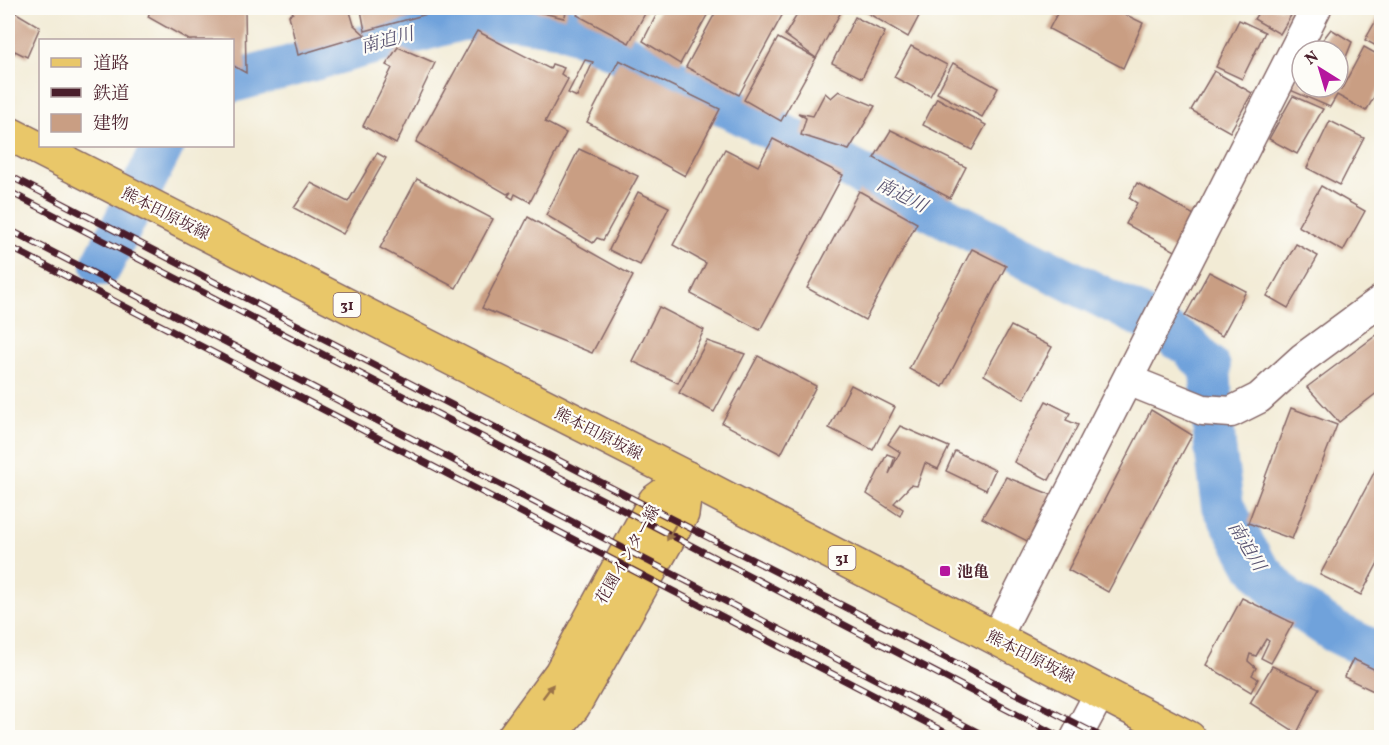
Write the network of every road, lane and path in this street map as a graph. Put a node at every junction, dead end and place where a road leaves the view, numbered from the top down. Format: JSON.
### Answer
{"nodes":[{"id":1,"x":1316,"y":8,"type":"edge"},
{"id":2,"x":8,"y":133,"type":"edge"},
{"id":3,"x":1382,"y":300,"type":"edge"},
{"id":4,"x":1128,"y":380,"type":"junction"},
{"id":5,"x":687,"y":478,"type":"junction"},
{"id":6,"x":996,"y":638,"type":"junction"},
{"id":7,"x":1101,"y":691,"type":"junction"},
{"id":8,"x":513,"y":738,"type":"edge"},
{"id":9,"x":547,"y":738,"type":"edge"},
{"id":10,"x":1076,"y":738,"type":"edge"},
{"id":11,"x":1189,"y":738,"type":"edge"}],
"edges":[{"from":1,"to":4,"type":"street"},
{"from":2,"to":5,"type":"main road","name":"熊本田原坂線","number":"31"},
{"from":3,"to":4,"type":"street"},
{"from":4,"to":6,"type":"street"},
{"from":5,"to":6,"type":"main road","name":"熊本田原坂線","number":"31"},
{"from":8,"to":5,"type":"main road","name":"花園インター線","one_way":true},
{"from":5,"to":9,"type":"main road","name":"花園インター線","one_way":true},
{"from":6,"to":7,"type":"main road","name":"熊本田原坂線","number":"31"},
{"from":7,"to":10,"type":"street"},
{"from":7,"to":11,"type":"main road","name":"熊本田原坂線","number":"31"}]}
